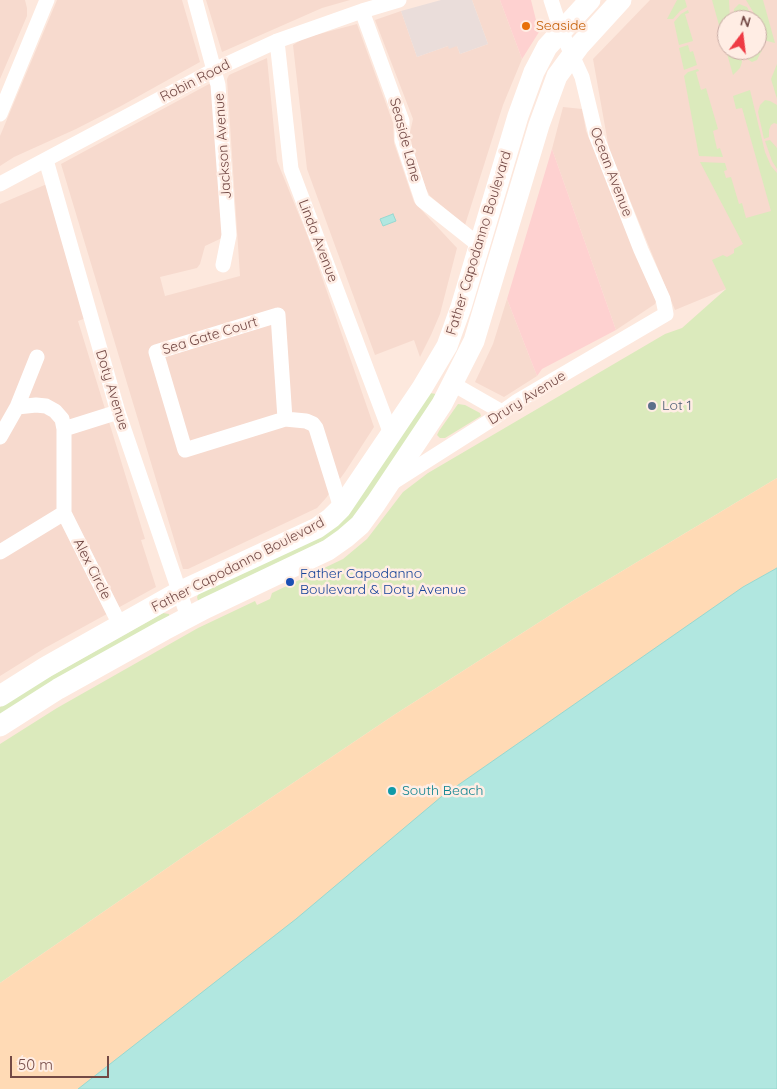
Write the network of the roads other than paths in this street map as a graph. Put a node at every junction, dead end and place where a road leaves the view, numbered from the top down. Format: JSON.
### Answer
{"nodes":[{"id":1,"x":195,"y":0,"type":"edge"},
{"id":2,"x":396,"y":0,"type":"edge"},
{"id":3,"x":551,"y":0,"type":"edge"},
{"id":4,"x":590,"y":0,"type":"edge"},
{"id":5,"x":621,"y":0,"type":"edge"},
{"id":6,"x":44,"y":2,"type":"edge"},
{"id":7,"x":362,"y":11,"type":"junction"},
{"id":8,"x":561,"y":31,"type":"junction"},
{"id":9,"x":277,"y":41,"type":"junction"},
{"id":10,"x":572,"y":56,"type":"junction"},
{"id":11,"x":214,"y":70,"type":"junction"},
{"id":12,"x":0,"y":114,"type":"edge"},
{"id":13,"x":46,"y":160,"type":"junction"},
{"id":14,"x":0,"y":184,"type":"edge"},
{"id":15,"x":480,"y":246,"type":"junction"},
{"id":16,"x":222,"y":266,"type":"dead end"},
{"id":17,"x":666,"y":314,"type":"joint"},
{"id":18,"x":37,"y":357,"type":"dead end"},
{"id":19,"x":453,"y":384,"type":"junction"},
{"id":20,"x":17,"y":407,"type":"junction"},
{"id":21,"x":118,"y":412,"type":"junction"},
{"id":22,"x":502,"y":412,"type":"junction"},
{"id":23,"x":285,"y":419,"type":"junction"},
{"id":24,"x":64,"y":429,"type":"junction"},
{"id":25,"x":392,"y":434,"type":"junction"},
{"id":26,"x":0,"y":437,"type":"edge"},
{"id":27,"x":389,"y":485,"type":"junction"},
{"id":28,"x":341,"y":508,"type":"junction"},
{"id":29,"x":64,"y":513,"type":"junction"},
{"id":30,"x":0,"y":552,"type":"edge"},
{"id":31,"x":179,"y":592,"type":"junction"},
{"id":32,"x":188,"y":617,"type":"junction"},
{"id":33,"x":120,"y":625,"type":"junction"},
{"id":34,"x":0,"y":696,"type":"edge"},
{"id":35,"x":0,"y":726,"type":"edge"}],
"edges":[{"from":1,"to":11,"type":"street","name":"Jackson Avenue"},
{"from":2,"to":7,"type":"street","name":"Robin Road"},
{"from":3,"to":8,"type":"street","name":"Ocean Avenue"},
{"from":4,"to":8,"type":"main road","name":"Father Capodanno Boulevard"},
{"from":5,"to":10,"type":"main road","name":"Father Capodanno Boulevard"},
{"from":6,"to":12,"type":"street"},
{"from":7,"to":9,"type":"street","name":"Robin Road"},
{"from":7,"to":15,"type":"street","name":"Seaside Lane"},
{"from":8,"to":10,"type":"street","name":"Ocean Avenue"},
{"from":8,"to":15,"type":"main road","name":"Father Capodanno Boulevard"},
{"from":9,"to":11,"type":"street","name":"Robin Road"},
{"from":9,"to":25,"type":"street","name":"Linda Avenue"},
{"from":10,"to":17,"type":"street","name":"Ocean Avenue"},
{"from":10,"to":19,"type":"main road","name":"Father Capodanno Boulevard"},
{"from":11,"to":13,"type":"street","name":"Robin Road"},
{"from":11,"to":16,"type":"street","name":"Jackson Avenue"},
{"from":13,"to":14,"type":"street","name":"Robin Road"},
{"from":13,"to":21,"type":"street","name":"Doty Avenue"},
{"from":15,"to":25,"type":"main road","name":"Father Capodanno Boulevard"},
{"from":17,"to":22,"type":"street","name":"Drury Avenue"},
{"from":18,"to":20,"type":"street"},
{"from":19,"to":22,"type":"street"},
{"from":19,"to":27,"type":"main road","name":"Father Capodanno Boulevard"},
{"from":20,"to":24,"type":"street"},
{"from":20,"to":26,"type":"street"},
{"from":21,"to":24,"type":"street"},
{"from":21,"to":31,"type":"street","name":"Doty Avenue"},
{"from":22,"to":27,"type":"street","name":"Drury Avenue"},
{"from":23,"to":23,"type":"street","name":"Sea Gate Court"},
{"from":23,"to":28,"type":"street","name":"Sea Gate Court"},
{"from":24,"to":29,"type":"street","name":"Alex Circle"},
{"from":25,"to":28,"type":"main road","name":"Father Capodanno Boulevard"},
{"from":27,"to":32,"type":"main road","name":"Father Capodanno Boulevard"},
{"from":28,"to":31,"type":"main road","name":"Father Capodanno Boulevard"},
{"from":29,"to":30,"type":"street"},
{"from":29,"to":33,"type":"street","name":"Alex Circle"},
{"from":31,"to":32,"type":"street","name":"Doty Avenue"},
{"from":31,"to":33,"type":"main road","name":"Father Capodanno Boulevard"},
{"from":32,"to":35,"type":"main road","name":"Father Capodanno Boulevard"},
{"from":33,"to":34,"type":"main road","name":"Father Capodanno Boulevard"}]}
